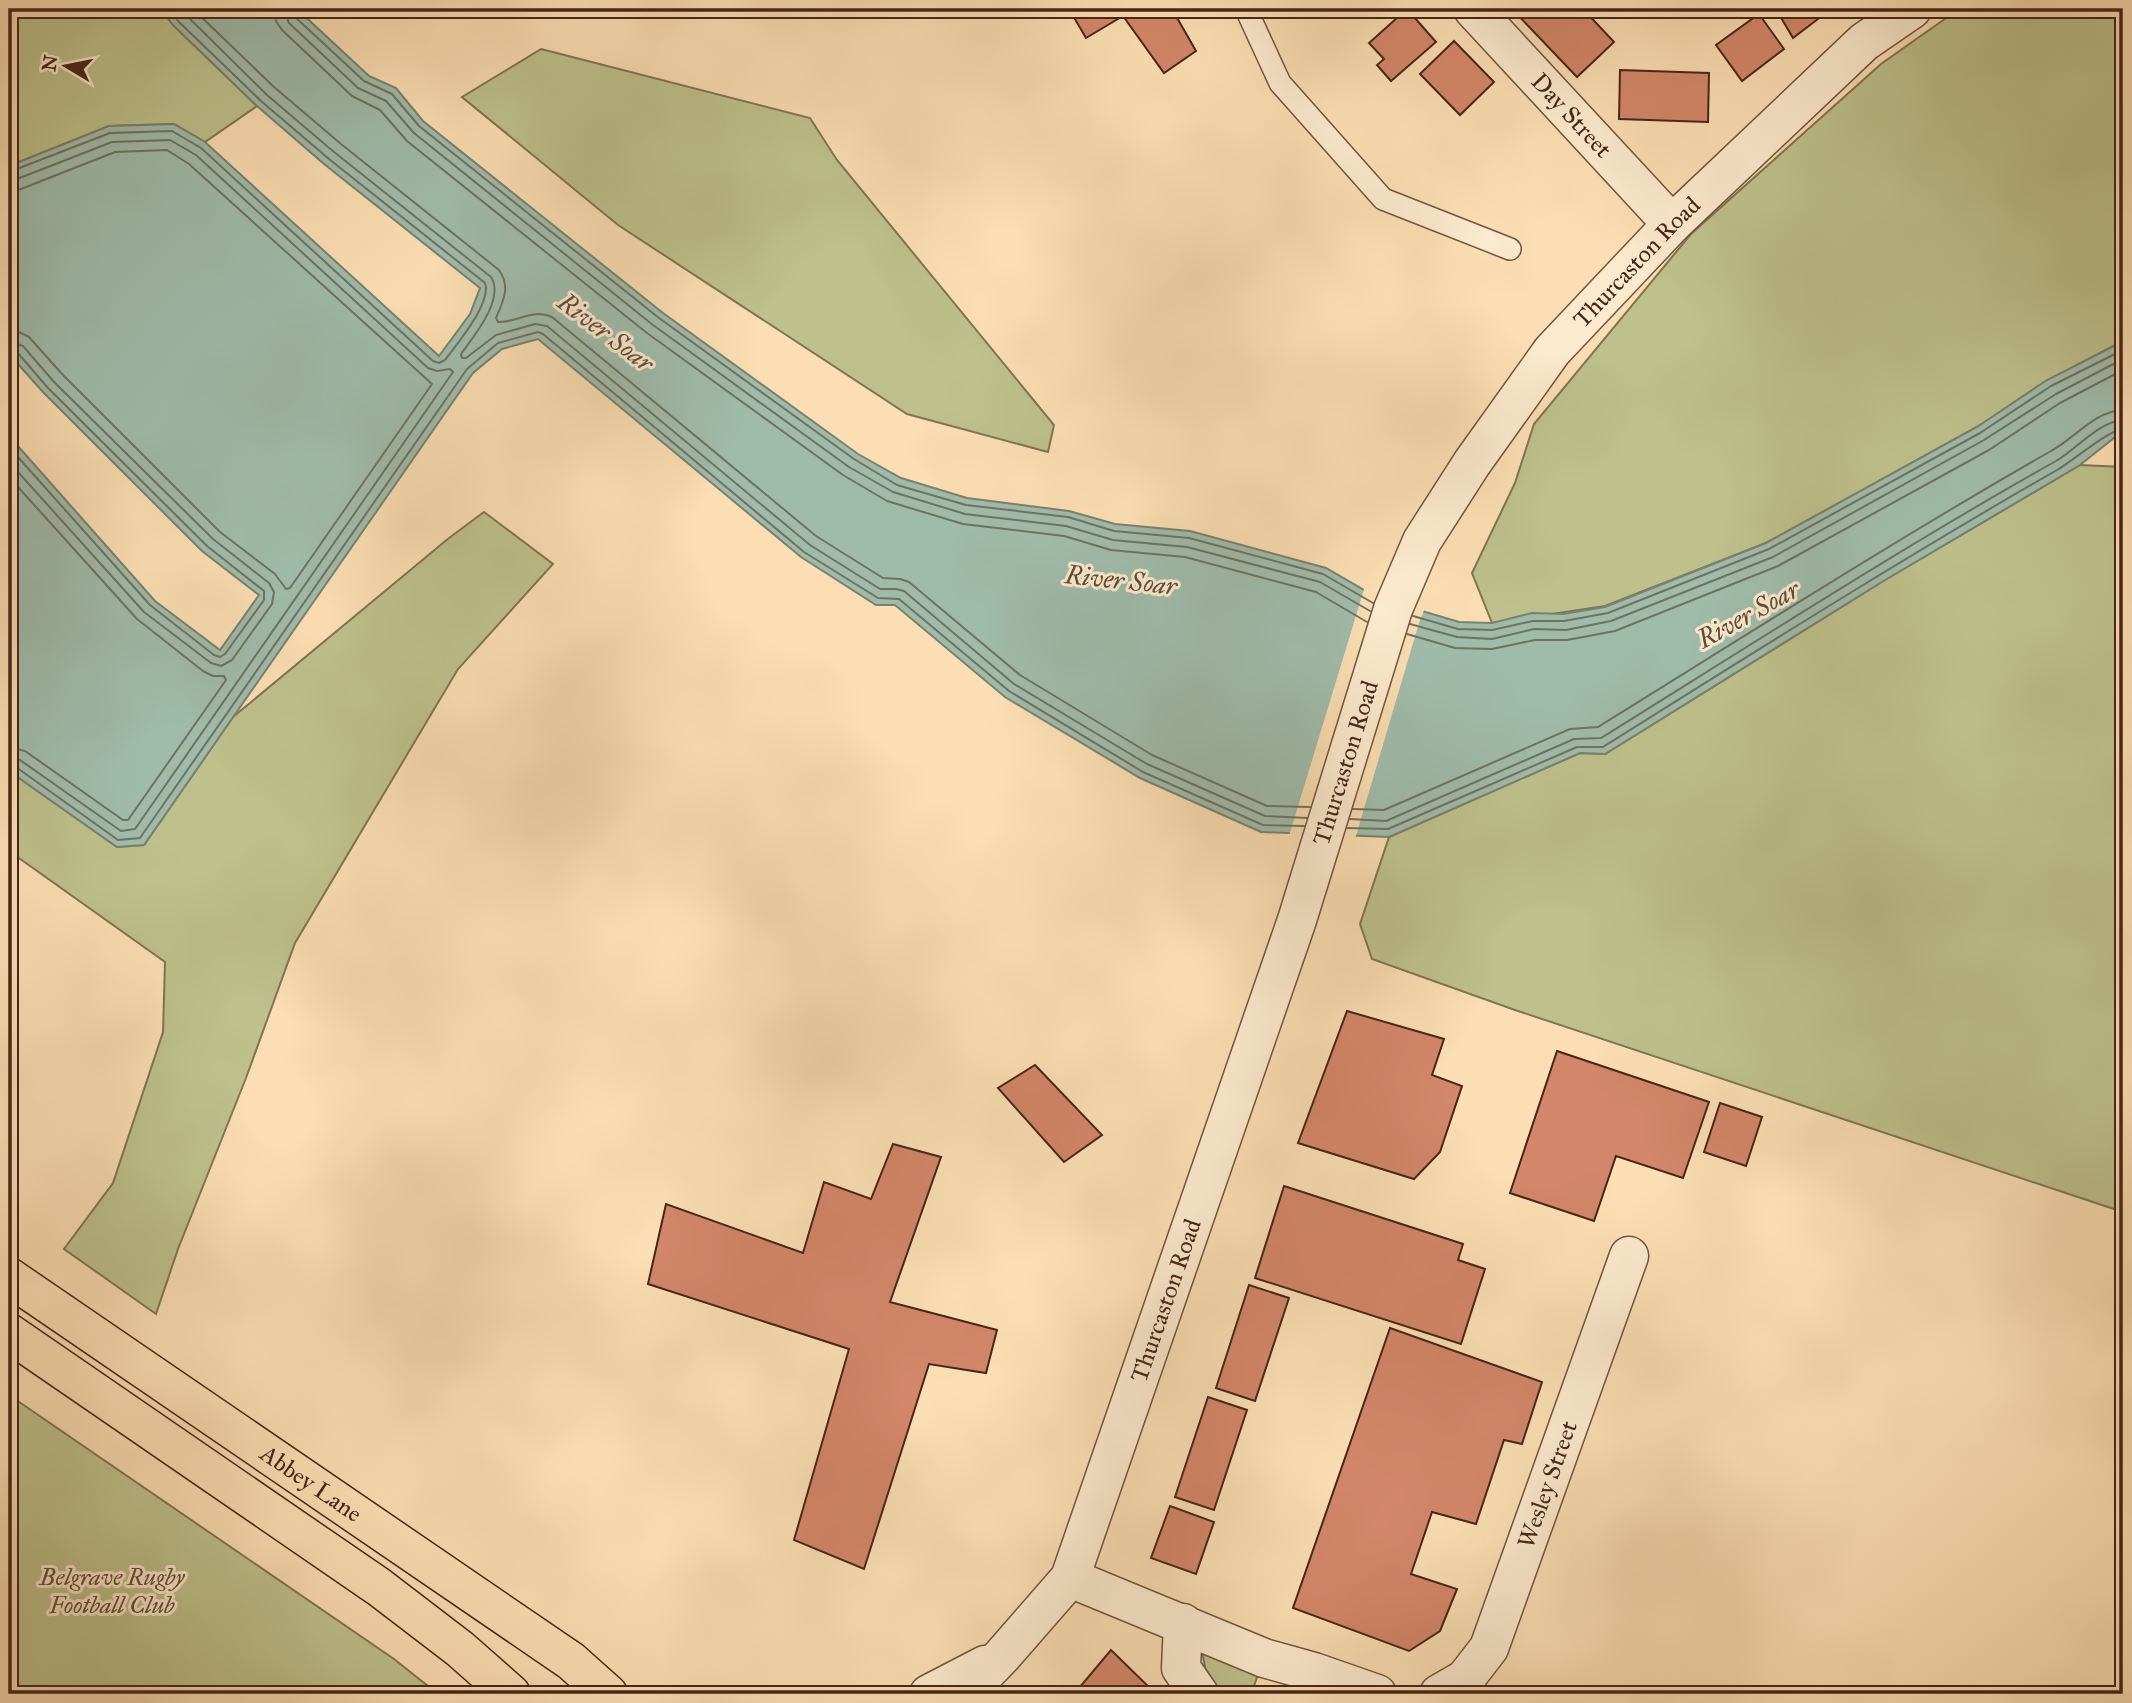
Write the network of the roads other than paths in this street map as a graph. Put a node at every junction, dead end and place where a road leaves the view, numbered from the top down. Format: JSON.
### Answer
{"nodes":[{"id":1,"x":1246,"y":9,"type":"edge"},
{"id":2,"x":1473,"y":9,"type":"edge"},
{"id":3,"x":1912,"y":9,"type":"edge"},
{"id":4,"x":1672,"y":224,"type":"junction"},
{"id":5,"x":1510,"y":249,"type":"dead end"},
{"id":6,"x":1629,"y":1256,"type":"dead end"},
{"id":7,"x":9,"y":1278,"type":"edge"},
{"id":8,"x":9,"y":1333,"type":"edge"},
{"id":9,"x":1070,"y":1577,"type":"junction"},
{"id":10,"x":1183,"y":1623,"type":"junction"},
{"id":11,"x":1002,"y":1656,"type":"junction"},
{"id":12,"x":611,"y":1692,"type":"edge"},
{"id":13,"x":511,"y":1694,"type":"edge"},
{"id":14,"x":929,"y":1694,"type":"edge"},
{"id":15,"x":965,"y":1694,"type":"edge"},
{"id":16,"x":1199,"y":1694,"type":"edge"},
{"id":17,"x":1377,"y":1694,"type":"edge"},
{"id":18,"x":1439,"y":1694,"type":"edge"}],
"edges":[{"from":1,"to":5,"type":"lane"},
{"from":2,"to":4,"type":"street","name":"Day Street"},
{"from":3,"to":4,"type":"street","name":"Thurcaston Road"},
{"from":4,"to":9,"type":"street","name":"Thurcaston Road"},
{"from":6,"to":18,"type":"street","name":"Wesley Street"},
{"from":7,"to":12,"type":"main road","name":"Abbey Lane"},
{"from":8,"to":13,"type":"main road","name":"Abbey Lane"},
{"from":9,"to":10,"type":"street"},
{"from":9,"to":11,"type":"street","name":"Thurcaston Road"},
{"from":10,"to":16,"type":"street"},
{"from":10,"to":17,"type":"street"},
{"from":11,"to":14,"type":"street","name":"Thurcaston Road"},
{"from":11,"to":15,"type":"street","name":"Thurcaston Road"}]}
